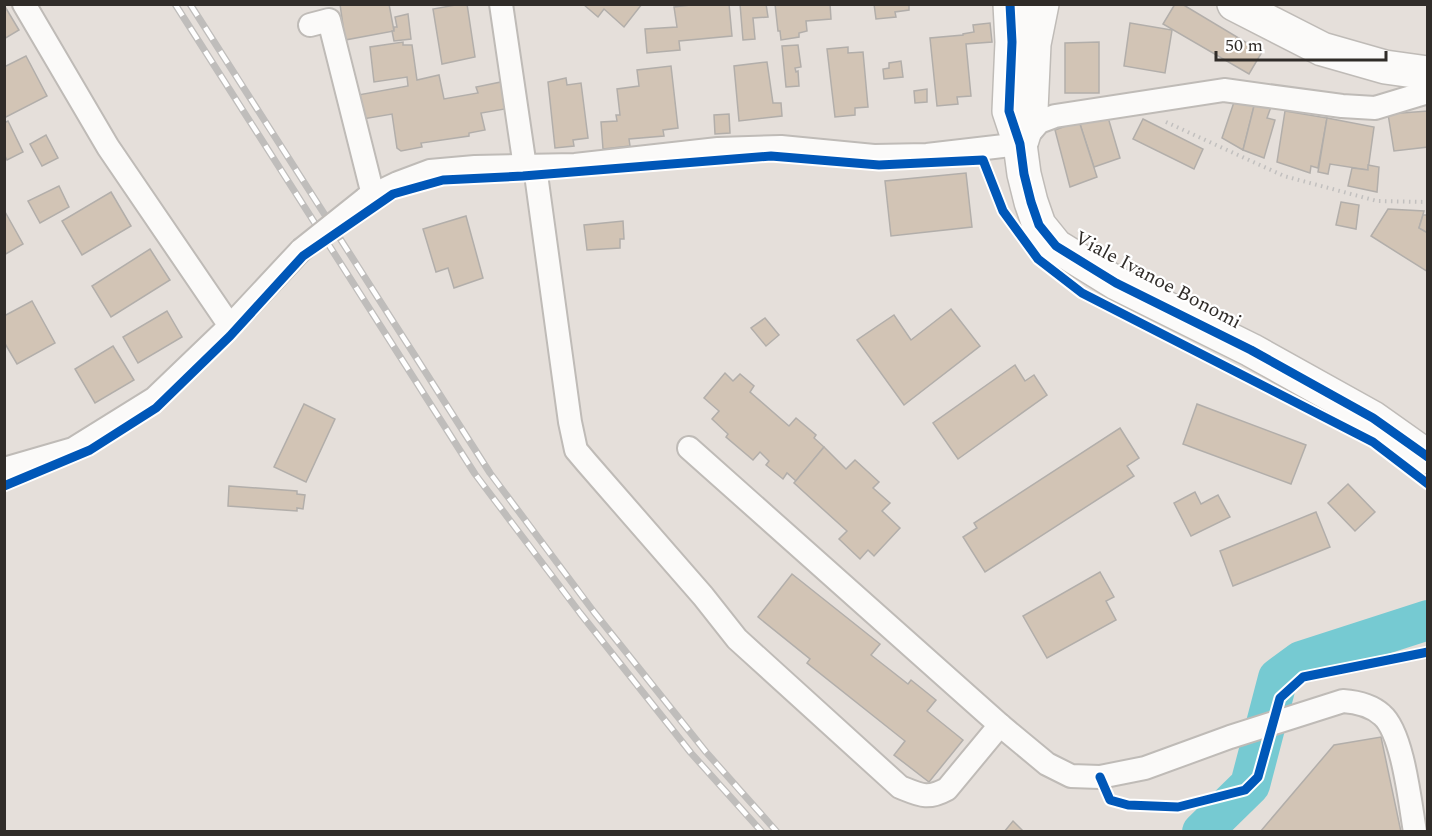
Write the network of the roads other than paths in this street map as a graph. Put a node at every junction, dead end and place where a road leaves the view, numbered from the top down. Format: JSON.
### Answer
{"nodes":[{"id":1,"x":24,"y":4,"type":"edge"},
{"id":2,"x":501,"y":4,"type":"edge"},
{"id":3,"x":1010,"y":4,"type":"edge"},
{"id":4,"x":1042,"y":4,"type":"edge"},
{"id":5,"x":1234,"y":4,"type":"edge"},
{"id":6,"x":310,"y":25,"type":"dead end"},
{"id":7,"x":1428,"y":73,"type":"edge"},
{"id":8,"x":1428,"y":92,"type":"edge"},
{"id":9,"x":1020,"y":144,"type":"junction"},
{"id":10,"x":530,"y":167,"type":"junction"},
{"id":11,"x":369,"y":197,"type":"junction"},
{"id":12,"x":230,"y":326,"type":"junction"},
{"id":13,"x":689,"y":448,"type":"dead end"},
{"id":14,"x":1428,"y":457,"type":"edge"},
{"id":15,"x":4,"y":469,"type":"edge"},
{"id":16,"x":1000,"y":724,"type":"junction"},
{"id":17,"x":1415,"y":831,"type":"edge"}],
"edges":[{"from":1,"to":12,"type":"street"},
{"from":2,"to":10,"type":"street"},
{"from":3,"to":9,"type":"main road","name":"Viale Ivanoe Bonomi"},
{"from":4,"to":9,"type":"main road","name":"Viale Ivanoe Bonomi"},
{"from":5,"to":7,"type":"main road"},
{"from":6,"to":11,"type":"street"},
{"from":8,"to":9,"type":"street"},
{"from":9,"to":10,"type":"street"},
{"from":9,"to":14,"type":"main road","name":"Viale Ivanoe Bonomi"},
{"from":10,"to":11,"type":"street"},
{"from":10,"to":16,"type":"street"},
{"from":11,"to":12,"type":"street","bridge":true},
{"from":12,"to":15,"type":"street"},
{"from":13,"to":16,"type":"street"},
{"from":16,"to":17,"type":"street"}]}
